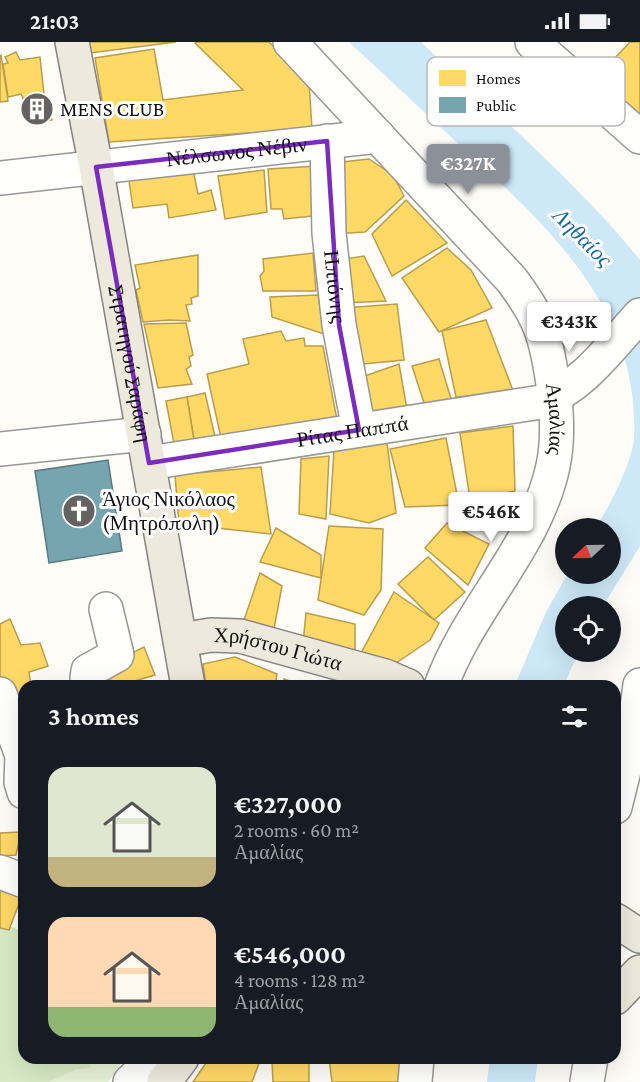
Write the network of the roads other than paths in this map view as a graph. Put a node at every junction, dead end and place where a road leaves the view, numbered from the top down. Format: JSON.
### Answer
{"nodes":[{"id":1,"x":72,"y":42,"type":"edge"},
{"id":2,"x":290,"y":42,"type":"edge"},
{"id":3,"x":532,"y":42,"type":"edge"},
{"id":4,"x":549,"y":57,"type":"edge"},
{"id":5,"x":625,"y":123,"type":"edge"},
{"id":6,"x":378,"y":136,"type":"junction"},
{"id":7,"x":640,"y":136,"type":"edge"},
{"id":8,"x":327,"y":141,"type":"junction"},
{"id":9,"x":96,"y":167,"type":"junction"},
{"id":10,"x":0,"y":178,"type":"edge"},
{"id":11,"x":640,"y":315,"type":"edge"},
{"id":12,"x":555,"y":396,"type":"junction"},
{"id":13,"x":358,"y":430,"type":"junction"},
{"id":14,"x":0,"y":449,"type":"edge"},
{"id":15,"x":147,"y":449,"type":"junction"},
{"id":16,"x":106,"y":609,"type":"dead end"},
{"id":17,"x":180,"y":640,"type":"junction"},
{"id":18,"x":88,"y":680,"type":"edge"},
{"id":19,"x":187,"y":680,"type":"edge"},
{"id":20,"x":394,"y":680,"type":"edge"},
{"id":21,"x":444,"y":680,"type":"edge"},
{"id":22,"x":640,"y":685,"type":"edge"},
{"id":23,"x":0,"y":694,"type":"edge"},
{"id":24,"x":621,"y":719,"type":"edge"},
{"id":25,"x":18,"y":745,"type":"edge"},
{"id":26,"x":621,"y":783,"type":"edge"},
{"id":27,"x":0,"y":872,"type":"edge"},
{"id":28,"x":18,"y":879,"type":"edge"},
{"id":29,"x":621,"y":925,"type":"edge"},
{"id":30,"x":640,"y":936,"type":"edge"},
{"id":31,"x":149,"y":1064,"type":"edge"},
{"id":32,"x":178,"y":1064,"type":"edge"},
{"id":33,"x":416,"y":1064,"type":"edge"},
{"id":34,"x":590,"y":1064,"type":"edge"},
{"id":35,"x":609,"y":1064,"type":"edge"},
{"id":36,"x":130,"y":1082,"type":"edge"},
{"id":37,"x":164,"y":1082,"type":"edge"},
{"id":38,"x":415,"y":1082,"type":"edge"},
{"id":39,"x":587,"y":1082,"type":"edge"},
{"id":40,"x":607,"y":1082,"type":"edge"}],
"edges":[{"from":1,"to":9,"type":"main road","name":"Στρατηγού Σαράφη"},
{"from":2,"to":6,"type":"street","name":"Αμαλίας"},
{"from":3,"to":4,"type":"street"},
{"from":5,"to":7,"type":"street"},
{"from":6,"to":8,"type":"street","name":"Νέλσωνος Νέβιν"},
{"from":6,"to":12,"type":"street","name":"Αμαλίας"},
{"from":8,"to":9,"type":"street","name":"Νέλσωνος Νέβιν"},
{"from":8,"to":13,"type":"street","name":"Ηπιόνης"},
{"from":9,"to":10,"type":"street","name":"Νέλσωνος Νέβιν"},
{"from":9,"to":15,"type":"main road","name":"Στρατηγού Σαράφη"},
{"from":11,"to":12,"type":"street","name":"Ρίτας Παππά"},
{"from":12,"to":13,"type":"street","name":"Ρίτας Παππά"},
{"from":12,"to":21,"type":"street","name":"Αμαλίας"},
{"from":13,"to":15,"type":"street","name":"Ρίτας Παππά"},
{"from":14,"to":15,"type":"street","name":"Ρίτας Παππά"},
{"from":15,"to":17,"type":"main road","name":"Στρατηγού Σαράφη"},
{"from":16,"to":18,"type":"street"},
{"from":17,"to":19,"type":"main road","name":"Στρατηγού Σαράφη"},
{"from":17,"to":20,"type":"main road","name":"Χρήστου Γιώτα"},
{"from":22,"to":24,"type":"street"},
{"from":22,"to":26,"type":"street"},
{"from":23,"to":25,"type":"street"},
{"from":27,"to":28,"type":"street"},
{"from":29,"to":30,"type":"main road"},
{"from":31,"to":36,"type":"street"},
{"from":32,"to":37,"type":"main road"},
{"from":33,"to":38,"type":"street"},
{"from":34,"to":39,"type":"street"},
{"from":35,"to":40,"type":"street"}]}
